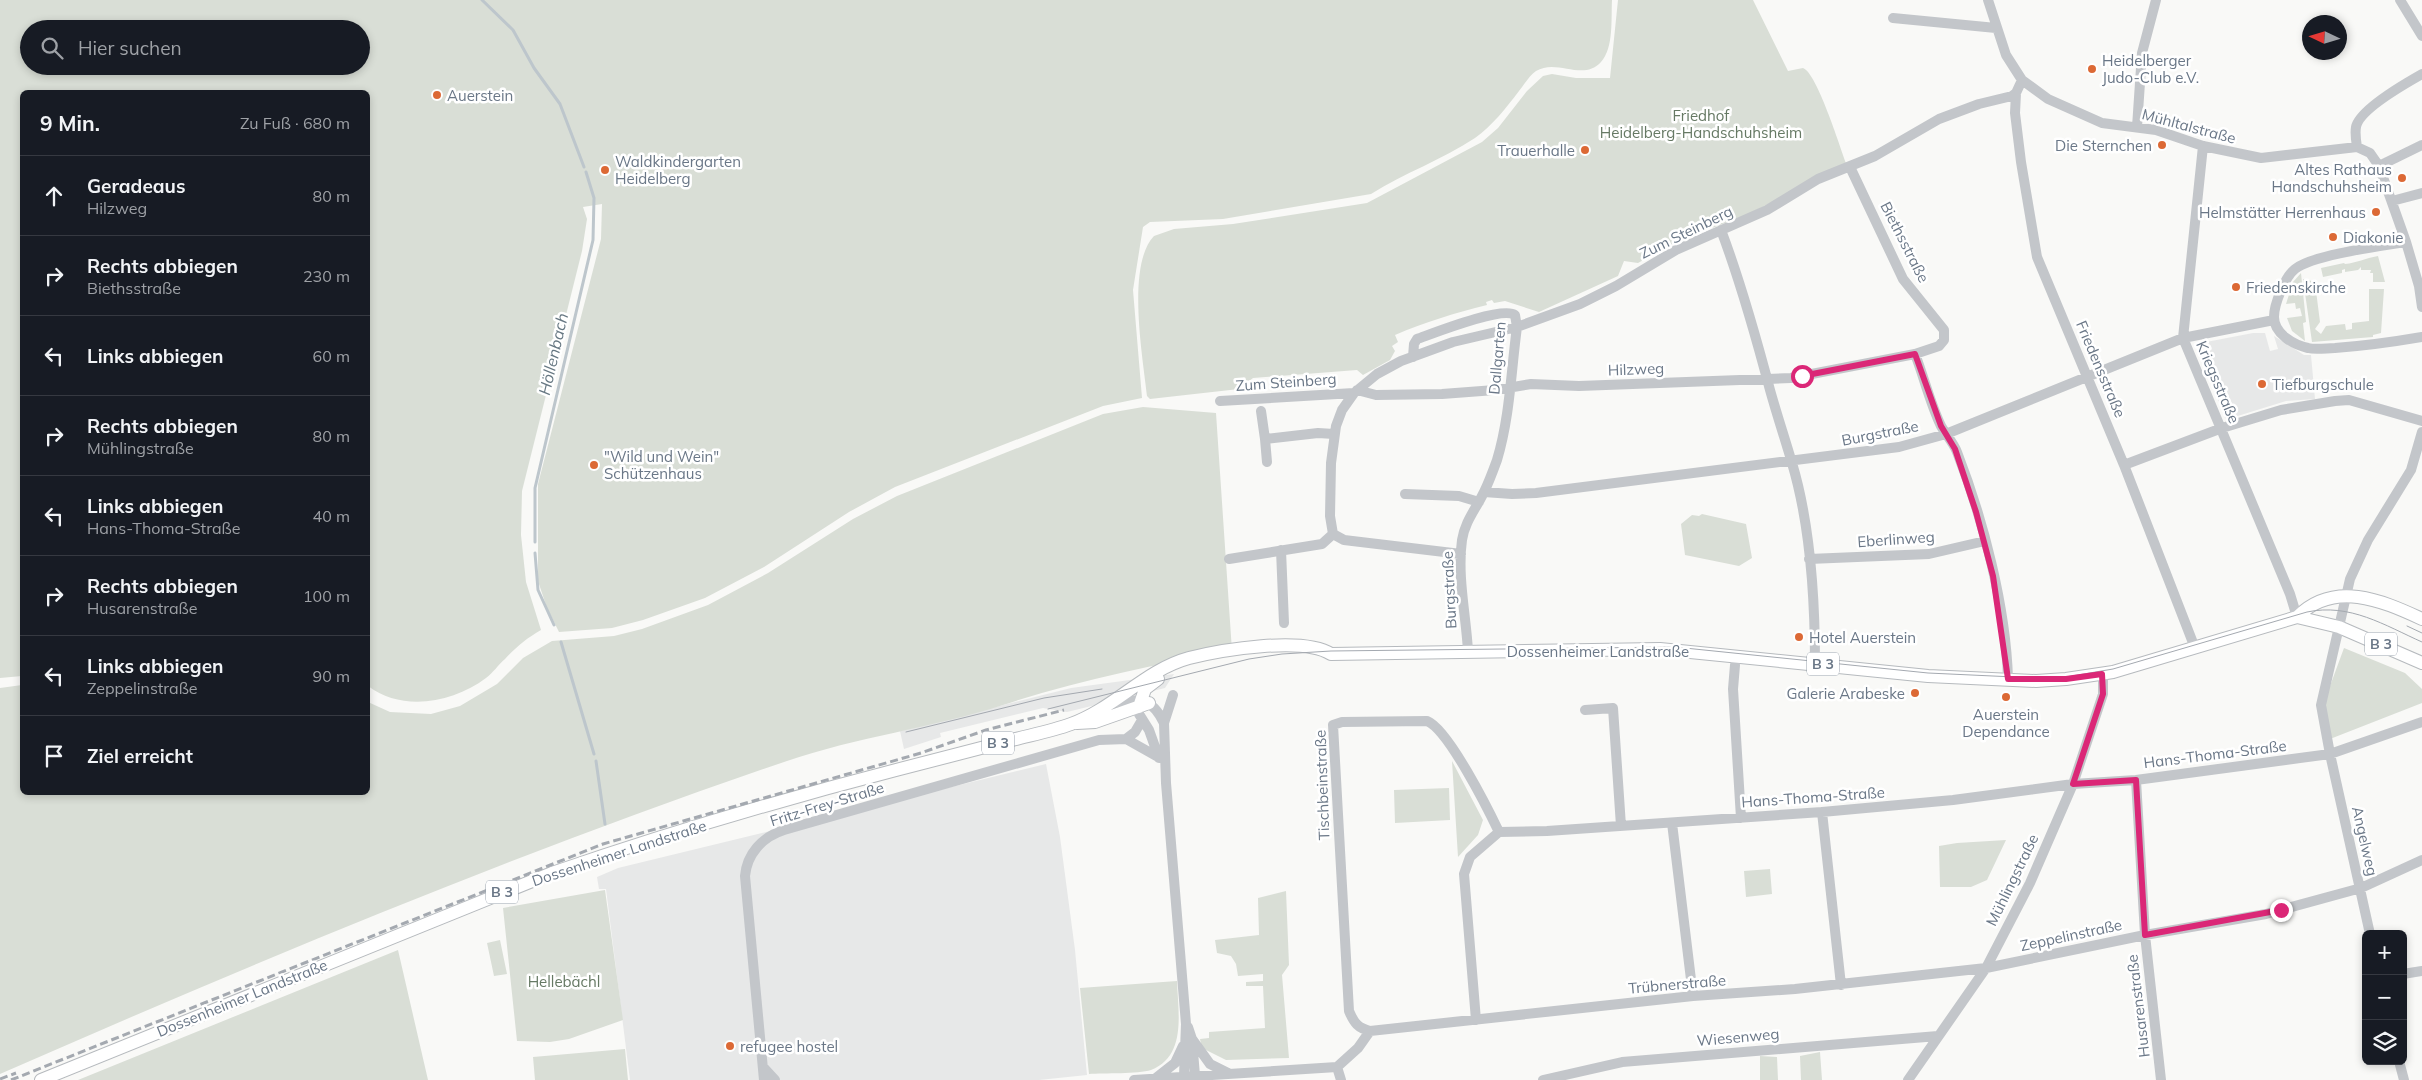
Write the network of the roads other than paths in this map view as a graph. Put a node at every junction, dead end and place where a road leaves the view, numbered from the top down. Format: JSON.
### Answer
{"nodes":[{"id":1,"x":1988,"y":0,"type":"edge"},
{"id":2,"x":2156,"y":0,"type":"edge"},
{"id":3,"x":2400,"y":0,"type":"edge"},
{"id":4,"x":1893,"y":18,"type":"dead end"},
{"id":5,"x":1996,"y":28,"type":"junction"},
{"id":6,"x":2422,"y":36,"type":"edge"},
{"id":7,"x":2422,"y":74,"type":"edge"},
{"id":8,"x":2022,"y":80,"type":"junction"},
{"id":9,"x":2016,"y":93,"type":"junction"},
{"id":10,"x":2137,"y":127,"type":"junction"},
{"id":11,"x":2422,"y":145,"type":"edge"},
{"id":12,"x":2203,"y":146,"type":"junction"},
{"id":13,"x":2357,"y":147,"type":"junction"},
{"id":14,"x":2379,"y":166,"type":"junction"},
{"id":15,"x":1850,"y":167,"type":"junction"},
{"id":16,"x":2422,"y":193,"type":"edge"},
{"id":17,"x":2392,"y":201,"type":"junction"},
{"id":18,"x":1721,"y":230,"type":"junction"},
{"id":19,"x":2406,"y":242,"type":"junction"},
{"id":20,"x":2420,"y":286,"type":"edge"},
{"id":21,"x":2422,"y":307,"type":"edge"},
{"id":22,"x":2274,"y":320,"type":"junction"},
{"id":23,"x":1517,"y":327,"type":"junction"},
{"id":24,"x":2422,"y":337,"type":"edge"},
{"id":25,"x":2183,"y":338,"type":"junction"},
{"id":26,"x":1915,"y":354,"type":"junction"},
{"id":27,"x":1413,"y":357,"type":"junction"},
{"id":28,"x":2088,"y":377,"type":"junction"},
{"id":29,"x":1768,"y":379,"type":"junction"},
{"id":30,"x":1510,"y":388,"type":"junction"},
{"id":31,"x":1355,"y":392,"type":"junction"},
{"id":32,"x":1220,"y":401,"type":"dead end"},
{"id":33,"x":1261,"y":411,"type":"dead end"},
{"id":34,"x":2422,"y":421,"type":"edge"},
{"id":35,"x":2222,"y":428,"type":"junction"},
{"id":36,"x":1334,"y":434,"type":"junction"},
{"id":37,"x":1946,"y":434,"type":"junction"},
{"id":38,"x":2422,"y":436,"type":"edge"},
{"id":39,"x":1264,"y":440,"type":"junction"},
{"id":40,"x":1267,"y":462,"type":"dead end"},
{"id":41,"x":1792,"y":462,"type":"junction"},
{"id":42,"x":2124,"y":465,"type":"junction"},
{"id":43,"x":1484,"y":492,"type":"junction"},
{"id":44,"x":1405,"y":494,"type":"dead end"},
{"id":45,"x":1479,"y":502,"type":"junction"},
{"id":46,"x":1333,"y":534,"type":"junction"},
{"id":47,"x":1985,"y":541,"type":"junction"},
{"id":48,"x":1281,"y":550,"type":"junction"},
{"id":49,"x":1461,"y":554,"type":"junction"},
{"id":50,"x":1229,"y":559,"type":"dead end"},
{"id":51,"x":1809,"y":559,"type":"junction"},
{"id":52,"x":2345,"y":596,"type":"junction"},
{"id":53,"x":2297,"y":617,"type":"junction"},
{"id":54,"x":2422,"y":618,"type":"edge"},
{"id":55,"x":1284,"y":623,"type":"dead end"},
{"id":56,"x":2339,"y":627,"type":"junction"},
{"id":57,"x":2195,"y":648,"type":"junction"},
{"id":58,"x":1468,"y":651,"type":"junction"},
{"id":59,"x":1192,"y":657,"type":"junction"},
{"id":60,"x":2422,"y":663,"type":"edge"},
{"id":61,"x":1815,"y":664,"type":"junction"},
{"id":62,"x":1735,"y":665,"type":"dead end"},
{"id":63,"x":2102,"y":674,"type":"junction"},
{"id":64,"x":2008,"y":679,"type":"junction"},
{"id":65,"x":1173,"y":695,"type":"dead end"},
{"id":66,"x":1111,"y":703,"type":"junction"},
{"id":67,"x":1143,"y":703,"type":"junction"},
{"id":68,"x":1585,"y":710,"type":"dead end"},
{"id":69,"x":1142,"y":720,"type":"junction"},
{"id":70,"x":2422,"y":722,"type":"edge"},
{"id":71,"x":1072,"y":724,"type":"junction"},
{"id":72,"x":1164,"y":724,"type":"junction"},
{"id":73,"x":1126,"y":739,"type":"junction"},
{"id":74,"x":2330,"y":754,"type":"junction"},
{"id":75,"x":1158,"y":757,"type":"junction"},
{"id":76,"x":2136,"y":780,"type":"junction"},
{"id":77,"x":1166,"y":783,"type":"junction"},
{"id":78,"x":2073,"y":784,"type":"junction"},
{"id":79,"x":1822,"y":812,"type":"junction"},
{"id":80,"x":1741,"y":818,"type":"junction"},
{"id":81,"x":1672,"y":823,"type":"junction"},
{"id":82,"x":1620,"y":826,"type":"junction"},
{"id":83,"x":1498,"y":832,"type":"junction"},
{"id":84,"x":2422,"y":860,"type":"edge"},
{"id":85,"x":2361,"y":888,"type":"junction"},
{"id":86,"x":2369,"y":930,"type":"edge"},
{"id":87,"x":2145,"y":935,"type":"junction"},
{"id":88,"x":1986,"y":968,"type":"junction"},
{"id":89,"x":2422,"y":971,"type":"edge"},
{"id":90,"x":2407,"y":973,"type":"edge"},
{"id":91,"x":1841,"y":985,"type":"junction"},
{"id":92,"x":1693,"y":996,"type":"junction"},
{"id":93,"x":1476,"y":1020,"type":"junction"},
{"id":94,"x":1370,"y":1031,"type":"junction"},
{"id":95,"x":1938,"y":1036,"type":"junction"},
{"id":96,"x":1188,"y":1041,"type":"junction"},
{"id":97,"x":2401,"y":1065,"type":"edge"},
{"id":98,"x":763,"y":1067,"type":"junction"},
{"id":99,"x":1337,"y":1067,"type":"junction"},
{"id":100,"x":1229,"y":1073,"type":"junction"},
{"id":101,"x":1184,"y":1076,"type":"junction"},
{"id":102,"x":1195,"y":1076,"type":"junction"},
{"id":103,"x":1156,"y":1078,"type":"junction"},
{"id":104,"x":41,"y":1080,"type":"edge"},
{"id":105,"x":764,"y":1080,"type":"edge"},
{"id":106,"x":775,"y":1080,"type":"edge"},
{"id":107,"x":1134,"y":1080,"type":"edge"},
{"id":108,"x":1341,"y":1080,"type":"edge"},
{"id":109,"x":1543,"y":1080,"type":"edge"},
{"id":110,"x":1908,"y":1080,"type":"edge"},
{"id":111,"x":2161,"y":1080,"type":"edge"},
{"id":112,"x":2404,"y":1080,"type":"edge"}],
"edges":[{"from":1,"to":5,"type":"street","name":"Mühltalstraße"},
{"from":2,"to":10,"type":"street"},
{"from":3,"to":6,"type":"street"},
{"from":4,"to":5,"type":"street"},
{"from":5,"to":8,"type":"street","name":"Mühltalstraße"},
{"from":7,"to":13,"type":"street"},
{"from":8,"to":9,"type":"street"},
{"from":8,"to":10,"type":"street","name":"Mühltalstraße"},
{"from":9,"to":15,"type":"street","name":"Zum Steinberg"},
{"from":9,"to":28,"type":"street","name":"Friedensstraße"},
{"from":10,"to":12,"type":"street","name":"Mühltalstraße"},
{"from":11,"to":14,"type":"street"},
{"from":12,"to":13,"type":"street","name":"Mühltalstraße"},
{"from":12,"to":25,"type":"street","name":"Kriegsstraße"},
{"from":13,"to":14,"type":"street"},
{"from":14,"to":17,"type":"street"},
{"from":15,"to":18,"type":"street","name":"Zum Steinberg"},
{"from":15,"to":26,"type":"street","name":"Biethsstraße"},
{"from":16,"to":17,"type":"street"},
{"from":17,"to":19,"type":"street"},
{"from":18,"to":23,"type":"street","name":"Zum Steinberg"},
{"from":18,"to":29,"type":"street"},
{"from":19,"to":20,"type":"street"},
{"from":19,"to":22,"type":"street"},
{"from":20,"to":21,"type":"street"},
{"from":22,"to":24,"type":"street"},
{"from":22,"to":25,"type":"street","name":"Burgstraße"},
{"from":23,"to":27,"type":"street","name":"Zum Steinberg"},
{"from":23,"to":27,"type":"street","name":"Dallgarten"},
{"from":23,"to":30,"type":"street","name":"Dallgarten"},
{"from":25,"to":28,"type":"street","name":"Burgstraße"},
{"from":25,"to":35,"type":"street","name":"Kriegsstraße"},
{"from":26,"to":29,"type":"street","name":"Hilzweg"},
{"from":26,"to":37,"type":"street"},
{"from":27,"to":31,"type":"street","name":"Zum Steinberg"},
{"from":28,"to":37,"type":"street","name":"Burgstraße"},
{"from":28,"to":42,"type":"street","name":"Friedensstraße"},
{"from":29,"to":30,"type":"street","name":"Hilzweg"},
{"from":29,"to":41,"type":"street"},
{"from":30,"to":31,"type":"street","name":"Hilzweg"},
{"from":30,"to":43,"type":"street","name":"Dallgarten"},
{"from":31,"to":32,"type":"street","name":"Zum Steinberg"},
{"from":31,"to":36,"type":"street","name":"Zum Steinberg"},
{"from":33,"to":39,"type":"street","name":"Zum Steinberg"},
{"from":34,"to":35,"type":"street"},
{"from":35,"to":42,"type":"street"},
{"from":35,"to":53,"type":"street","name":"Kriegsstraße"},
{"from":36,"to":39,"type":"street"},
{"from":36,"to":46,"type":"street","name":"Zum Steinberg"},
{"from":37,"to":41,"type":"street","name":"Burgstraße"},
{"from":37,"to":47,"type":"street"},
{"from":38,"to":52,"type":"street"},
{"from":39,"to":40,"type":"street","name":"Zum Steinberg"},
{"from":41,"to":43,"type":"street","name":"Burgstraße"},
{"from":41,"to":51,"type":"street"},
{"from":42,"to":57,"type":"street","name":"Friedensstraße"},
{"from":43,"to":45,"type":"street","name":"Burgstraße"},
{"from":44,"to":45,"type":"street"},
{"from":45,"to":49,"type":"street","name":"Burgstraße"},
{"from":46,"to":48,"type":"street"},
{"from":46,"to":49,"type":"street"},
{"from":47,"to":51,"type":"street","name":"Eberlinweg"},
{"from":47,"to":64,"type":"street"},
{"from":48,"to":50,"type":"street"},
{"from":48,"to":55,"type":"street"},
{"from":49,"to":58,"type":"street","name":"Burgstraße"},
{"from":51,"to":61,"type":"street"},
{"from":52,"to":53,"type":"main road","number":"B 3"},
{"from":52,"to":54,"type":"main road","number":"B 3"},
{"from":52,"to":56,"type":"street"},
{"from":53,"to":56,"type":"main road","number":"B 3"},
{"from":53,"to":57,"type":"main road","name":"Dossenheimer Landstraße","number":"B 3"},
{"from":56,"to":60,"type":"main road","number":"B 3"},
{"from":56,"to":74,"type":"street","name":"Angelweg"},
{"from":57,"to":63,"type":"main road","name":"Dossenheimer Landstraße","number":"B 3"},
{"from":58,"to":59,"type":"main road","name":"Dossenheimer Landstraße","number":"B 3"},
{"from":58,"to":61,"type":"main road","name":"Dossenheimer Landstraße","number":"B 3"},
{"from":59,"to":66,"type":"main road","name":"Dossenheimer Landstraße","number":"B 3"},
{"from":59,"to":67,"type":"main road","name":"Dossenheimer Landstraße","number":"B 3"},
{"from":61,"to":64,"type":"main road","name":"Dossenheimer Landstraße","number":"B 3"},
{"from":62,"to":80,"type":"street"},
{"from":63,"to":64,"type":"main road","name":"Dossenheimer Landstraße","number":"B 3"},
{"from":63,"to":78,"type":"street","name":"Mühlingstraße"},
{"from":65,"to":72,"type":"street"},
{"from":66,"to":67,"type":"street","name":"Dossenheimer Landstraße"},
{"from":66,"to":71,"type":"main road","name":"Dossenheimer Landstraße","number":"B 3"},
{"from":67,"to":69,"type":"street"},
{"from":67,"to":71,"type":"main road","name":"Dossenheimer Landstraße","number":"B 3"},
{"from":67,"to":72,"type":"street"},
{"from":68,"to":82,"type":"street"},
{"from":69,"to":73,"type":"street"},
{"from":69,"to":75,"type":"street"},
{"from":70,"to":74,"type":"street","name":"Hans-Thoma-Straße"},
{"from":71,"to":104,"type":"main road","name":"Dossenheimer Landstraße","number":"B 3"},
{"from":72,"to":77,"type":"street"},
{"from":73,"to":75,"type":"street"},
{"from":73,"to":98,"type":"street","name":"Fritz-Frey-Straße"},
{"from":74,"to":76,"type":"street","name":"Hans-Thoma-Straße"},
{"from":74,"to":85,"type":"street","name":"Angelweg"},
{"from":75,"to":77,"type":"street"},
{"from":76,"to":78,"type":"street","name":"Hans-Thoma-Straße"},
{"from":76,"to":87,"type":"street","name":"Husarenstraße"},
{"from":77,"to":96,"type":"street"},
{"from":78,"to":79,"type":"street","name":"Hans-Thoma-Straße"},
{"from":78,"to":88,"type":"street","name":"Mühlingstraße"},
{"from":79,"to":80,"type":"street","name":"Hans-Thoma-Straße"},
{"from":79,"to":91,"type":"street"},
{"from":80,"to":81,"type":"street","name":"Hans-Thoma-Straße"},
{"from":81,"to":82,"type":"street","name":"Hans-Thoma-Straße"},
{"from":81,"to":92,"type":"street"},
{"from":82,"to":83,"type":"street","name":"Hans-Thoma-Straße"},
{"from":83,"to":93,"type":"street"},
{"from":83,"to":94,"type":"street","name":"Tischbeinstraße"},
{"from":84,"to":85,"type":"street","name":"Zeppelinstraße"},
{"from":85,"to":86,"type":"street","name":"Angelweg"},
{"from":85,"to":87,"type":"street","name":"Zeppelinstraße"},
{"from":87,"to":88,"type":"street","name":"Zeppelinstraße"},
{"from":87,"to":111,"type":"street","name":"Husarenstraße"},
{"from":88,"to":91,"type":"street","name":"Trübnerstraße"},
{"from":88,"to":95,"type":"street","name":"Mühlingstraße"},
{"from":89,"to":90,"type":"street"},
{"from":91,"to":92,"type":"street","name":"Trübnerstraße"},
{"from":92,"to":93,"type":"street","name":"Trübnerstraße"},
{"from":93,"to":94,"type":"street","name":"Trübnerstraße"},
{"from":94,"to":99,"type":"street"},
{"from":95,"to":109,"type":"street","name":"Wiesenweg"},
{"from":95,"to":110,"type":"street","name":"Mühlingstraße"},
{"from":96,"to":100,"type":"street"},
{"from":96,"to":101,"type":"street"},
{"from":96,"to":102,"type":"street"},
{"from":96,"to":103,"type":"street"},
{"from":97,"to":112,"type":"street"},
{"from":98,"to":105,"type":"street","name":"Fritz-Frey-Straße"},
{"from":98,"to":106,"type":"street"},
{"from":99,"to":100,"type":"street"},
{"from":99,"to":108,"type":"street"},
{"from":100,"to":102,"type":"street"},
{"from":101,"to":102,"type":"street"},
{"from":101,"to":103,"type":"street"},
{"from":103,"to":107,"type":"street"}]}
